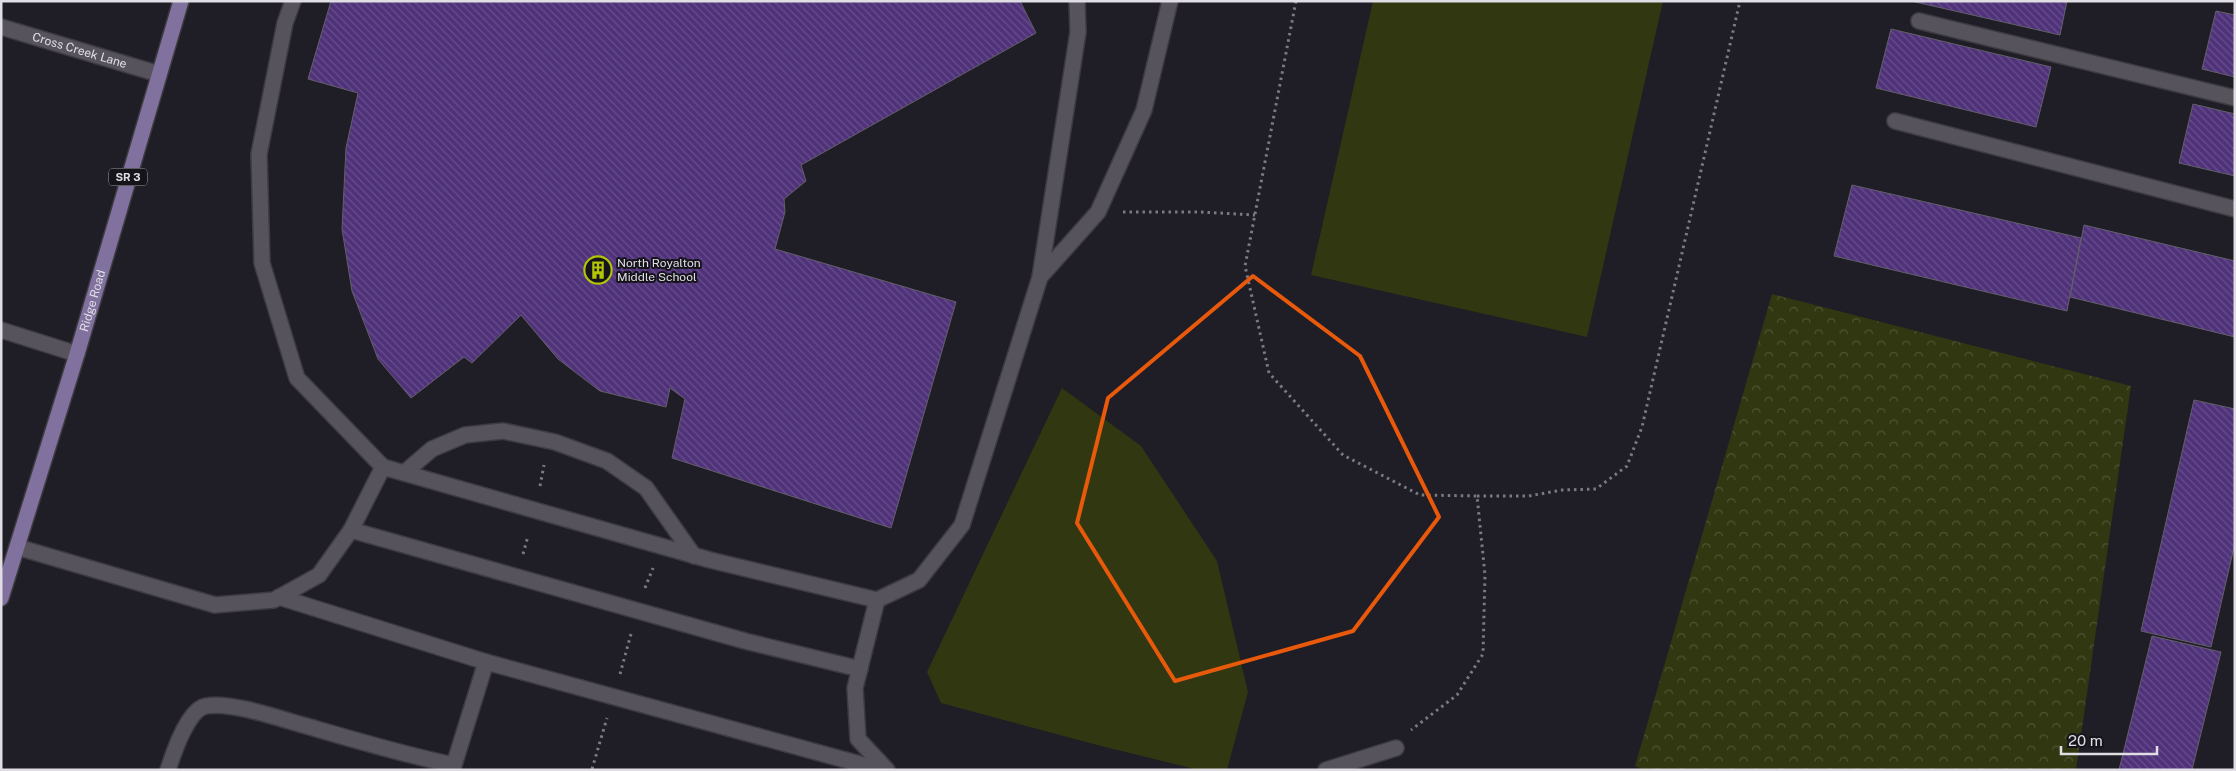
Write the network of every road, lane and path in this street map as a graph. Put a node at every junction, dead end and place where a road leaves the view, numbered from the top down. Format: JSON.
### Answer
{"nodes":[{"id":1,"x":181,"y":1,"type":"edge"},
{"id":2,"x":293,"y":1,"type":"edge"},
{"id":3,"x":1077,"y":1,"type":"edge"},
{"id":4,"x":1170,"y":1,"type":"edge"},
{"id":5,"x":1296,"y":1,"type":"edge"},
{"id":6,"x":1740,"y":1,"type":"edge"},
{"id":7,"x":1919,"y":21,"type":"dead end"},
{"id":8,"x":1,"y":27,"type":"edge"},
{"id":9,"x":159,"y":74,"type":"junction"},
{"id":10,"x":2235,"y":98,"type":"edge"},
{"id":11,"x":1895,"y":121,"type":"dead end"},
{"id":12,"x":2235,"y":209,"type":"edge"},
{"id":13,"x":1131,"y":212,"type":"dead end"},
{"id":14,"x":1255,"y":215,"type":"junction"},
{"id":15,"x":1040,"y":277,"type":"junction"},
{"id":16,"x":1,"y":330,"type":"edge"},
{"id":17,"x":77,"y":354,"type":"junction"},
{"id":18,"x":545,"y":464,"type":"dead end"},
{"id":19,"x":383,"y":467,"type":"junction"},
{"id":20,"x":404,"y":473,"type":"junction"},
{"id":21,"x":540,"y":489,"type":"dead end"},
{"id":22,"x":1477,"y":496,"type":"junction"},
{"id":23,"x":351,"y":530,"type":"junction"},
{"id":24,"x":528,"y":536,"type":"dead end"},
{"id":25,"x":17,"y":547,"type":"junction"},
{"id":26,"x":524,"y":552,"type":"dead end"},
{"id":27,"x":694,"y":556,"type":"junction"},
{"id":28,"x":655,"y":562,"type":"dead end"},
{"id":29,"x":648,"y":581,"type":"dead end"},
{"id":30,"x":280,"y":597,"type":"junction"},
{"id":31,"x":1,"y":598,"type":"edge"},
{"id":32,"x":877,"y":600,"type":"junction"},
{"id":33,"x":486,"y":662,"type":"junction"},
{"id":34,"x":860,"y":669,"type":"junction"},
{"id":35,"x":1396,"y":748,"type":"joint"},
{"id":36,"x":168,"y":770,"type":"edge"},
{"id":37,"x":882,"y":770,"type":"edge"},
{"id":38,"x":887,"y":770,"type":"edge"},
{"id":39,"x":1326,"y":770,"type":"edge"}],
"edges":[{"from":1,"to":9,"type":"main road","name":"Ridge Road","number":"SR 3"},
{"from":2,"to":19,"type":"street"},
{"from":3,"to":15,"type":"street"},
{"from":4,"to":15,"type":"street"},
{"from":5,"to":14,"type":"path"},
{"from":6,"to":22,"type":"path"},
{"from":7,"to":10,"type":"street"},
{"from":8,"to":9,"type":"street","name":"Cross Creek Lane"},
{"from":9,"to":17,"type":"main road","name":"Ridge Road","number":"SR 3"},
{"from":11,"to":12,"type":"street"},
{"from":13,"to":14,"type":"path"},
{"from":14,"to":22,"type":"path"},
{"from":15,"to":32,"type":"street"},
{"from":16,"to":17,"type":"street"},
{"from":17,"to":25,"type":"main road","name":"Ridge Road","number":"SR 3"},
{"from":18,"to":21,"type":"path"},
{"from":19,"to":20,"type":"street"},
{"from":19,"to":23,"type":"street"},
{"from":20,"to":27,"type":"street"},
{"from":20,"to":27,"type":"street"},
{"from":22,"to":35,"type":"path"},
{"from":23,"to":30,"type":"street"},
{"from":23,"to":34,"type":"street"},
{"from":24,"to":26,"type":"path"},
{"from":25,"to":30,"type":"street"},
{"from":25,"to":31,"type":"main road","name":"Ridge Road","number":"SR 3"},
{"from":27,"to":32,"type":"street"},
{"from":28,"to":29,"type":"path"},
{"from":30,"to":33,"type":"street"},
{"from":32,"to":34,"type":"street"},
{"from":33,"to":36,"type":"street"},
{"from":33,"to":37,"type":"street"},
{"from":34,"to":38,"type":"street"},
{"from":35,"to":39,"type":"street"}]}
